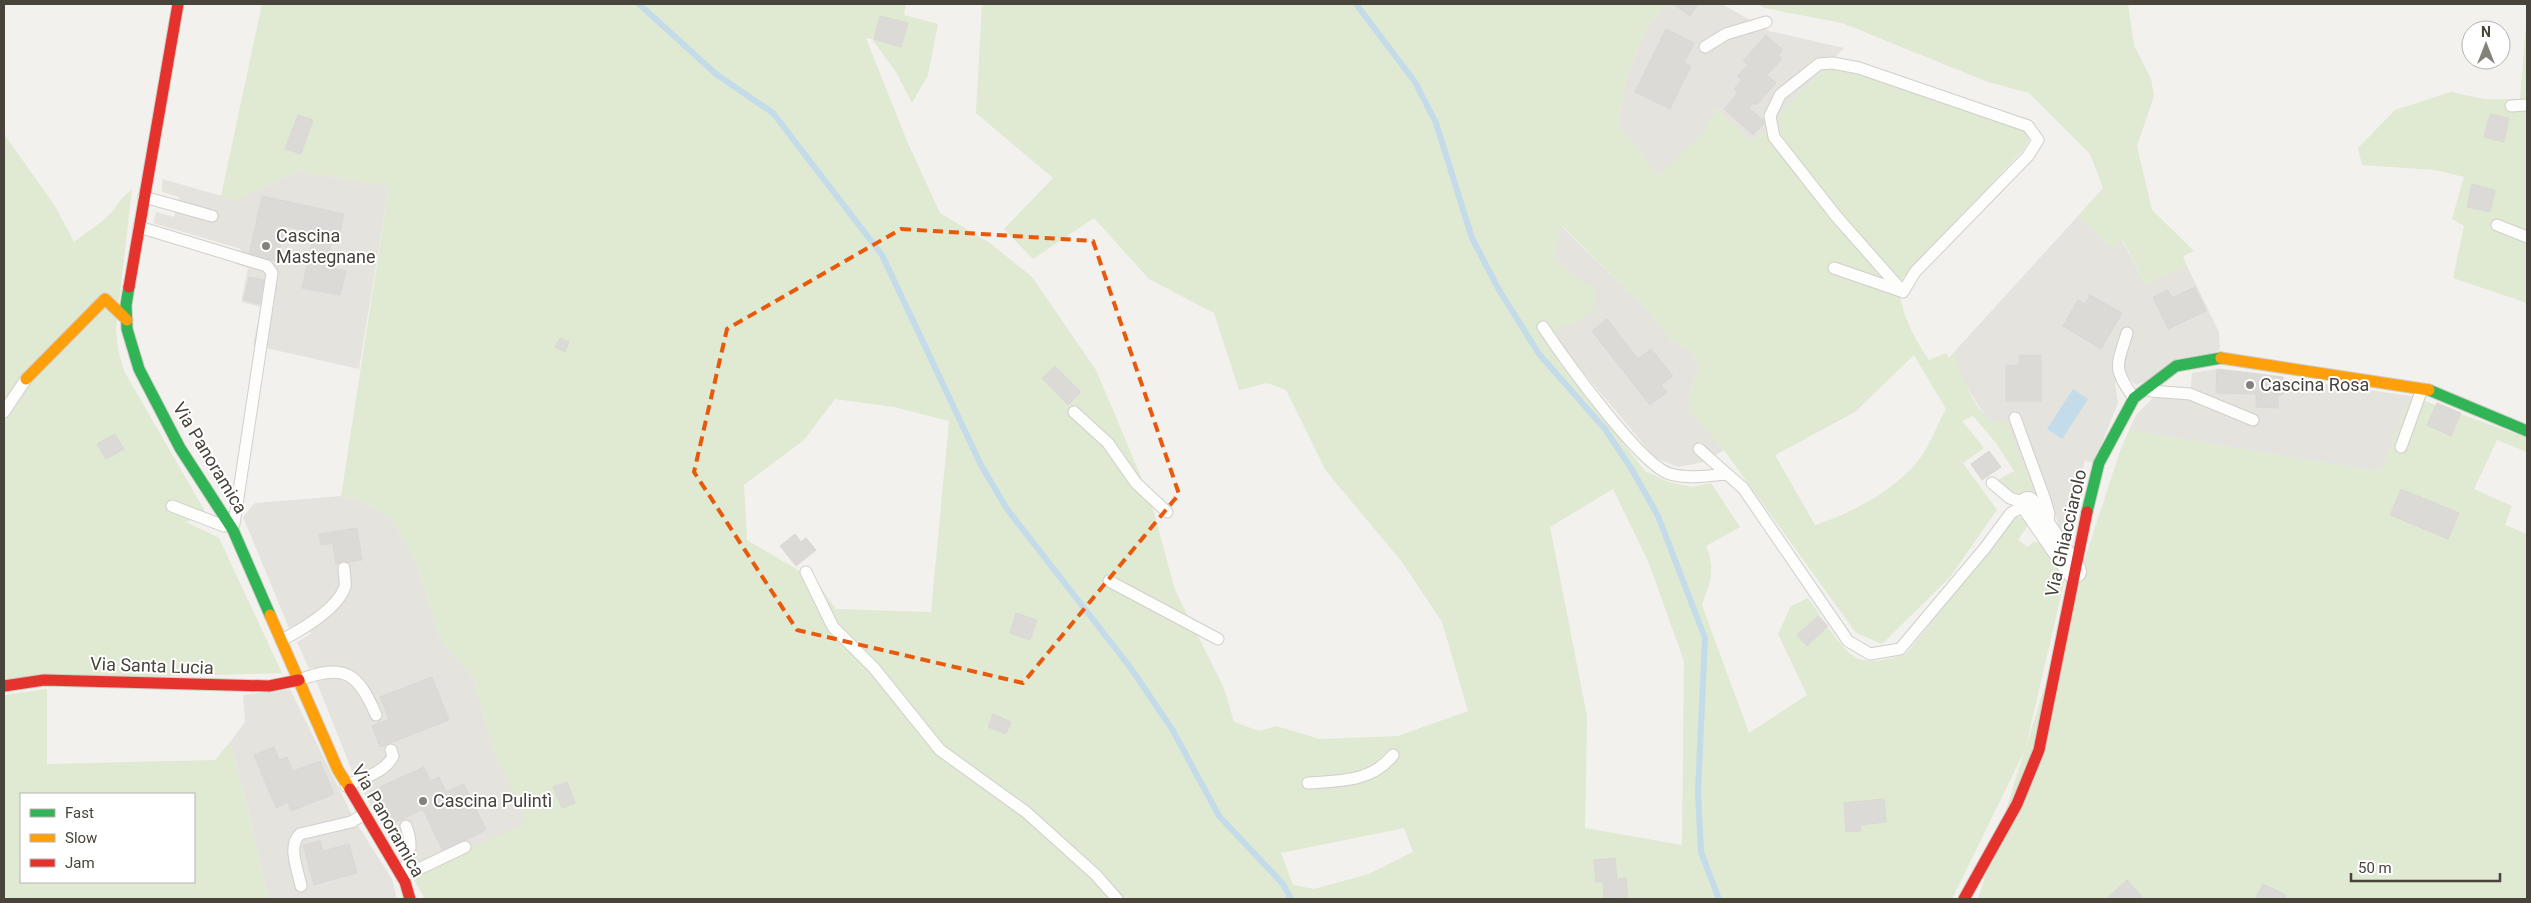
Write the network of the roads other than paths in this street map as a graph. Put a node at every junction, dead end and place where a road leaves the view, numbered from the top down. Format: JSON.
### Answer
{"nodes":[{"id":1,"x":178,"y":4,"type":"edge"},
{"id":2,"x":1766,"y":22,"type":"dead end"},
{"id":3,"x":1705,"y":47,"type":"dead end"},
{"id":4,"x":2527,"y":105,"type":"edge"},
{"id":5,"x":2511,"y":106,"type":"dead end"},
{"id":6,"x":144,"y":197,"type":"junction"},
{"id":7,"x":212,"y":216,"type":"dead end"},
{"id":8,"x":2498,"y":225,"type":"dead end"},
{"id":9,"x":139,"y":227,"type":"junction"},
{"id":10,"x":2527,"y":237,"type":"edge"},
{"id":11,"x":1834,"y":268,"type":"dead end"},
{"id":12,"x":1903,"y":292,"type":"junction"},
{"id":13,"x":127,"y":320,"type":"junction"},
{"id":14,"x":1543,"y":327,"type":"dead end"},
{"id":15,"x":2127,"y":333,"type":"dead end"},
{"id":16,"x":26,"y":379,"type":"joint"},
{"id":17,"x":2422,"y":389,"type":"junction"},
{"id":18,"x":2138,"y":394,"type":"junction"},
{"id":19,"x":4,"y":412,"type":"edge"},
{"id":20,"x":1074,"y":412,"type":"dead end"},
{"id":21,"x":2015,"y":418,"type":"dead end"},
{"id":22,"x":2253,"y":420,"type":"dead end"},
{"id":23,"x":2527,"y":431,"type":"edge"},
{"id":24,"x":2401,"y":446,"type":"dead end"},
{"id":25,"x":1699,"y":449,"type":"dead end"},
{"id":26,"x":1727,"y":474,"type":"junction"},
{"id":27,"x":1992,"y":483,"type":"dead end"},
{"id":28,"x":2028,"y":504,"type":"junction"},
{"id":29,"x":172,"y":506,"type":"dead end"},
{"id":30,"x":1167,"y":512,"type":"dead end"},
{"id":31,"x":233,"y":530,"type":"junction"},
{"id":32,"x":2046,"y":530,"type":"junction"},
{"id":33,"x":344,"y":568,"type":"dead end"},
{"id":34,"x":2074,"y":571,"type":"junction"},
{"id":35,"x":806,"y":572,"type":"dead end"},
{"id":36,"x":1109,"y":581,"type":"dead end"},
{"id":37,"x":1218,"y":639,"type":"dead end"},
{"id":38,"x":282,"y":640,"type":"junction"},
{"id":39,"x":299,"y":680,"type":"junction"},
{"id":40,"x":4,"y":686,"type":"edge"},
{"id":41,"x":376,"y":715,"type":"dead end"},
{"id":42,"x":391,"y":750,"type":"dead end"},
{"id":43,"x":1393,"y":755,"type":"dead end"},
{"id":44,"x":1308,"y":783,"type":"dead end"},
{"id":45,"x":346,"y":786,"type":"junction"},
{"id":46,"x":363,"y":815,"type":"junction"},
{"id":47,"x":406,"y":826,"type":"dead end"},
{"id":48,"x":465,"y":847,"type":"dead end"},
{"id":49,"x":402,"y":877,"type":"junction"},
{"id":50,"x":301,"y":886,"type":"dead end"},
{"id":51,"x":410,"y":899,"type":"edge"},
{"id":52,"x":1117,"y":899,"type":"edge"},
{"id":53,"x":1964,"y":899,"type":"edge"}],
"edges":[{"from":1,"to":6,"type":"street","name":"Via Panoramica"},
{"from":2,"to":3,"type":"lane"},
{"from":4,"to":5,"type":"lane"},
{"from":6,"to":7,"type":"lane"},
{"from":6,"to":9,"type":"street","name":"Via Panoramica"},
{"from":8,"to":10,"type":"lane"},
{"from":9,"to":13,"type":"street","name":"Via Panoramica"},
{"from":9,"to":31,"type":"lane"},
{"from":11,"to":12,"type":"lane"},
{"from":12,"to":12,"type":"lane"},
{"from":13,"to":16,"type":"street"},
{"from":13,"to":31,"type":"street","name":"Via Panoramica"},
{"from":14,"to":26,"type":"lane"},
{"from":15,"to":18,"type":"lane"},
{"from":16,"to":19,"type":"lane"},
{"from":17,"to":18,"type":"street","name":"Via Ghiacciarolo"},
{"from":17,"to":23,"type":"street","name":"Via Ghiacciarolo"},
{"from":17,"to":24,"type":"lane"},
{"from":18,"to":22,"type":"lane"},
{"from":18,"to":34,"type":"street","name":"Via Ghiacciarolo"},
{"from":20,"to":30,"type":"lane"},
{"from":21,"to":32,"type":"lane"},
{"from":25,"to":26,"type":"lane"},
{"from":26,"to":28,"type":"lane"},
{"from":27,"to":28,"type":"lane"},
{"from":28,"to":32,"type":"street"},
{"from":29,"to":31,"type":"lane"},
{"from":31,"to":38,"type":"street","name":"Via Panoramica"},
{"from":32,"to":34,"type":"street"},
{"from":33,"to":38,"type":"lane"},
{"from":34,"to":53,"type":"street","name":"Via Ghiacciarolo"},
{"from":35,"to":52,"type":"lane"},
{"from":36,"to":37,"type":"lane"},
{"from":38,"to":39,"type":"street","name":"Via Panoramica"},
{"from":39,"to":40,"type":"street","name":"Via Santa Lucia"},
{"from":39,"to":41,"type":"lane"},
{"from":39,"to":45,"type":"street","name":"Via Panoramica"},
{"from":42,"to":45,"type":"lane"},
{"from":43,"to":44,"type":"lane"},
{"from":45,"to":46,"type":"street","name":"Via Panoramica"},
{"from":46,"to":49,"type":"street","name":"Via Panoramica"},
{"from":46,"to":50,"type":"lane"},
{"from":47,"to":49,"type":"lane"},
{"from":48,"to":49,"type":"lane"},
{"from":49,"to":51,"type":"street","name":"Via Panoramica"}]}
